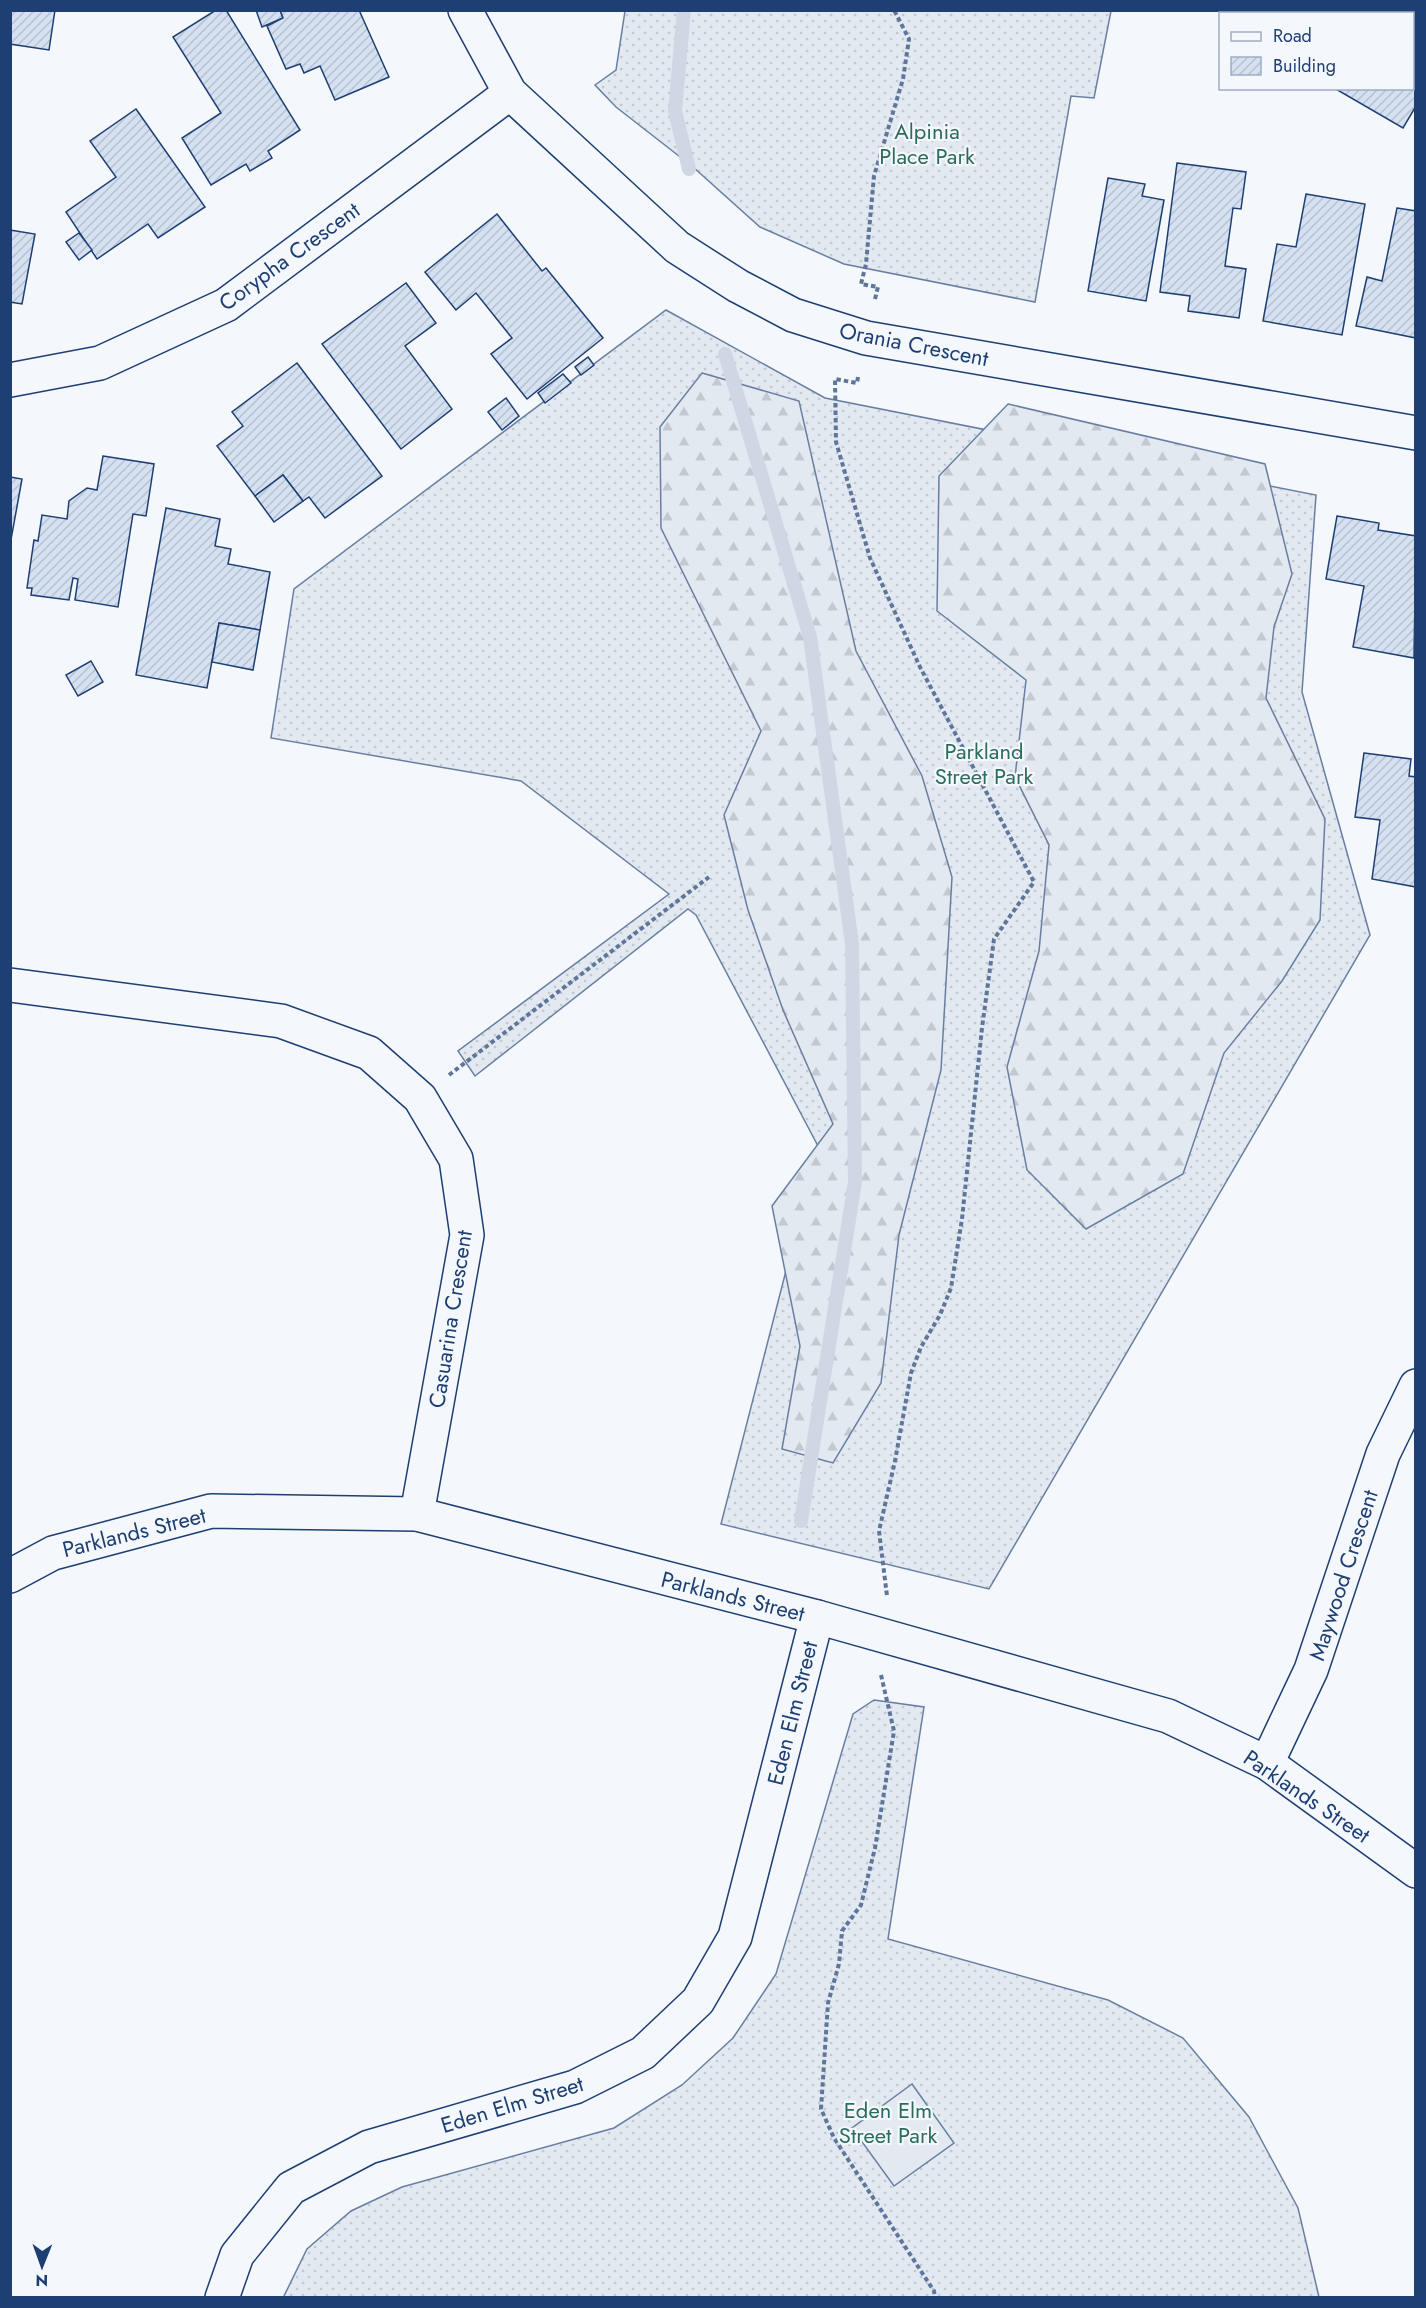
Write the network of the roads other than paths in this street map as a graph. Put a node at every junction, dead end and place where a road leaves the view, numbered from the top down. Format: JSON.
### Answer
{"nodes":[{"id":1,"x":465,"y":10,"type":"edge"},
{"id":2,"x":510,"y":93,"type":"junction"},
{"id":3,"x":10,"y":380,"type":"edge"},
{"id":4,"x":1416,"y":433,"type":"edge"},
{"id":5,"x":10,"y":985,"type":"edge"},
{"id":6,"x":1416,"y":1386,"type":"edge"},
{"id":7,"x":417,"y":1515,"type":"junction"},
{"id":8,"x":10,"y":1576,"type":"edge"},
{"id":9,"x":817,"y":1617,"type":"junction"},
{"id":10,"x":1267,"y":1763,"type":"junction"},
{"id":11,"x":1416,"y":1872,"type":"edge"},
{"id":12,"x":222,"y":2298,"type":"edge"}],
"edges":[{"from":1,"to":2,"type":"street","name":"Orania Crescent"},
{"from":2,"to":3,"type":"street","name":"Corypha Crescent"},
{"from":2,"to":4,"type":"street","name":"Orania Crescent"},
{"from":5,"to":7,"type":"street","name":"Casuarina Crescent"},
{"from":6,"to":10,"type":"street","name":"Maywood Crescent"},
{"from":7,"to":8,"type":"street","name":"Parklands Street"},
{"from":7,"to":9,"type":"street","name":"Parklands Street"},
{"from":9,"to":10,"type":"street","name":"Parklands Street"},
{"from":9,"to":12,"type":"street","name":"Eden Elm Street"},
{"from":10,"to":11,"type":"street","name":"Parklands Street"}]}
